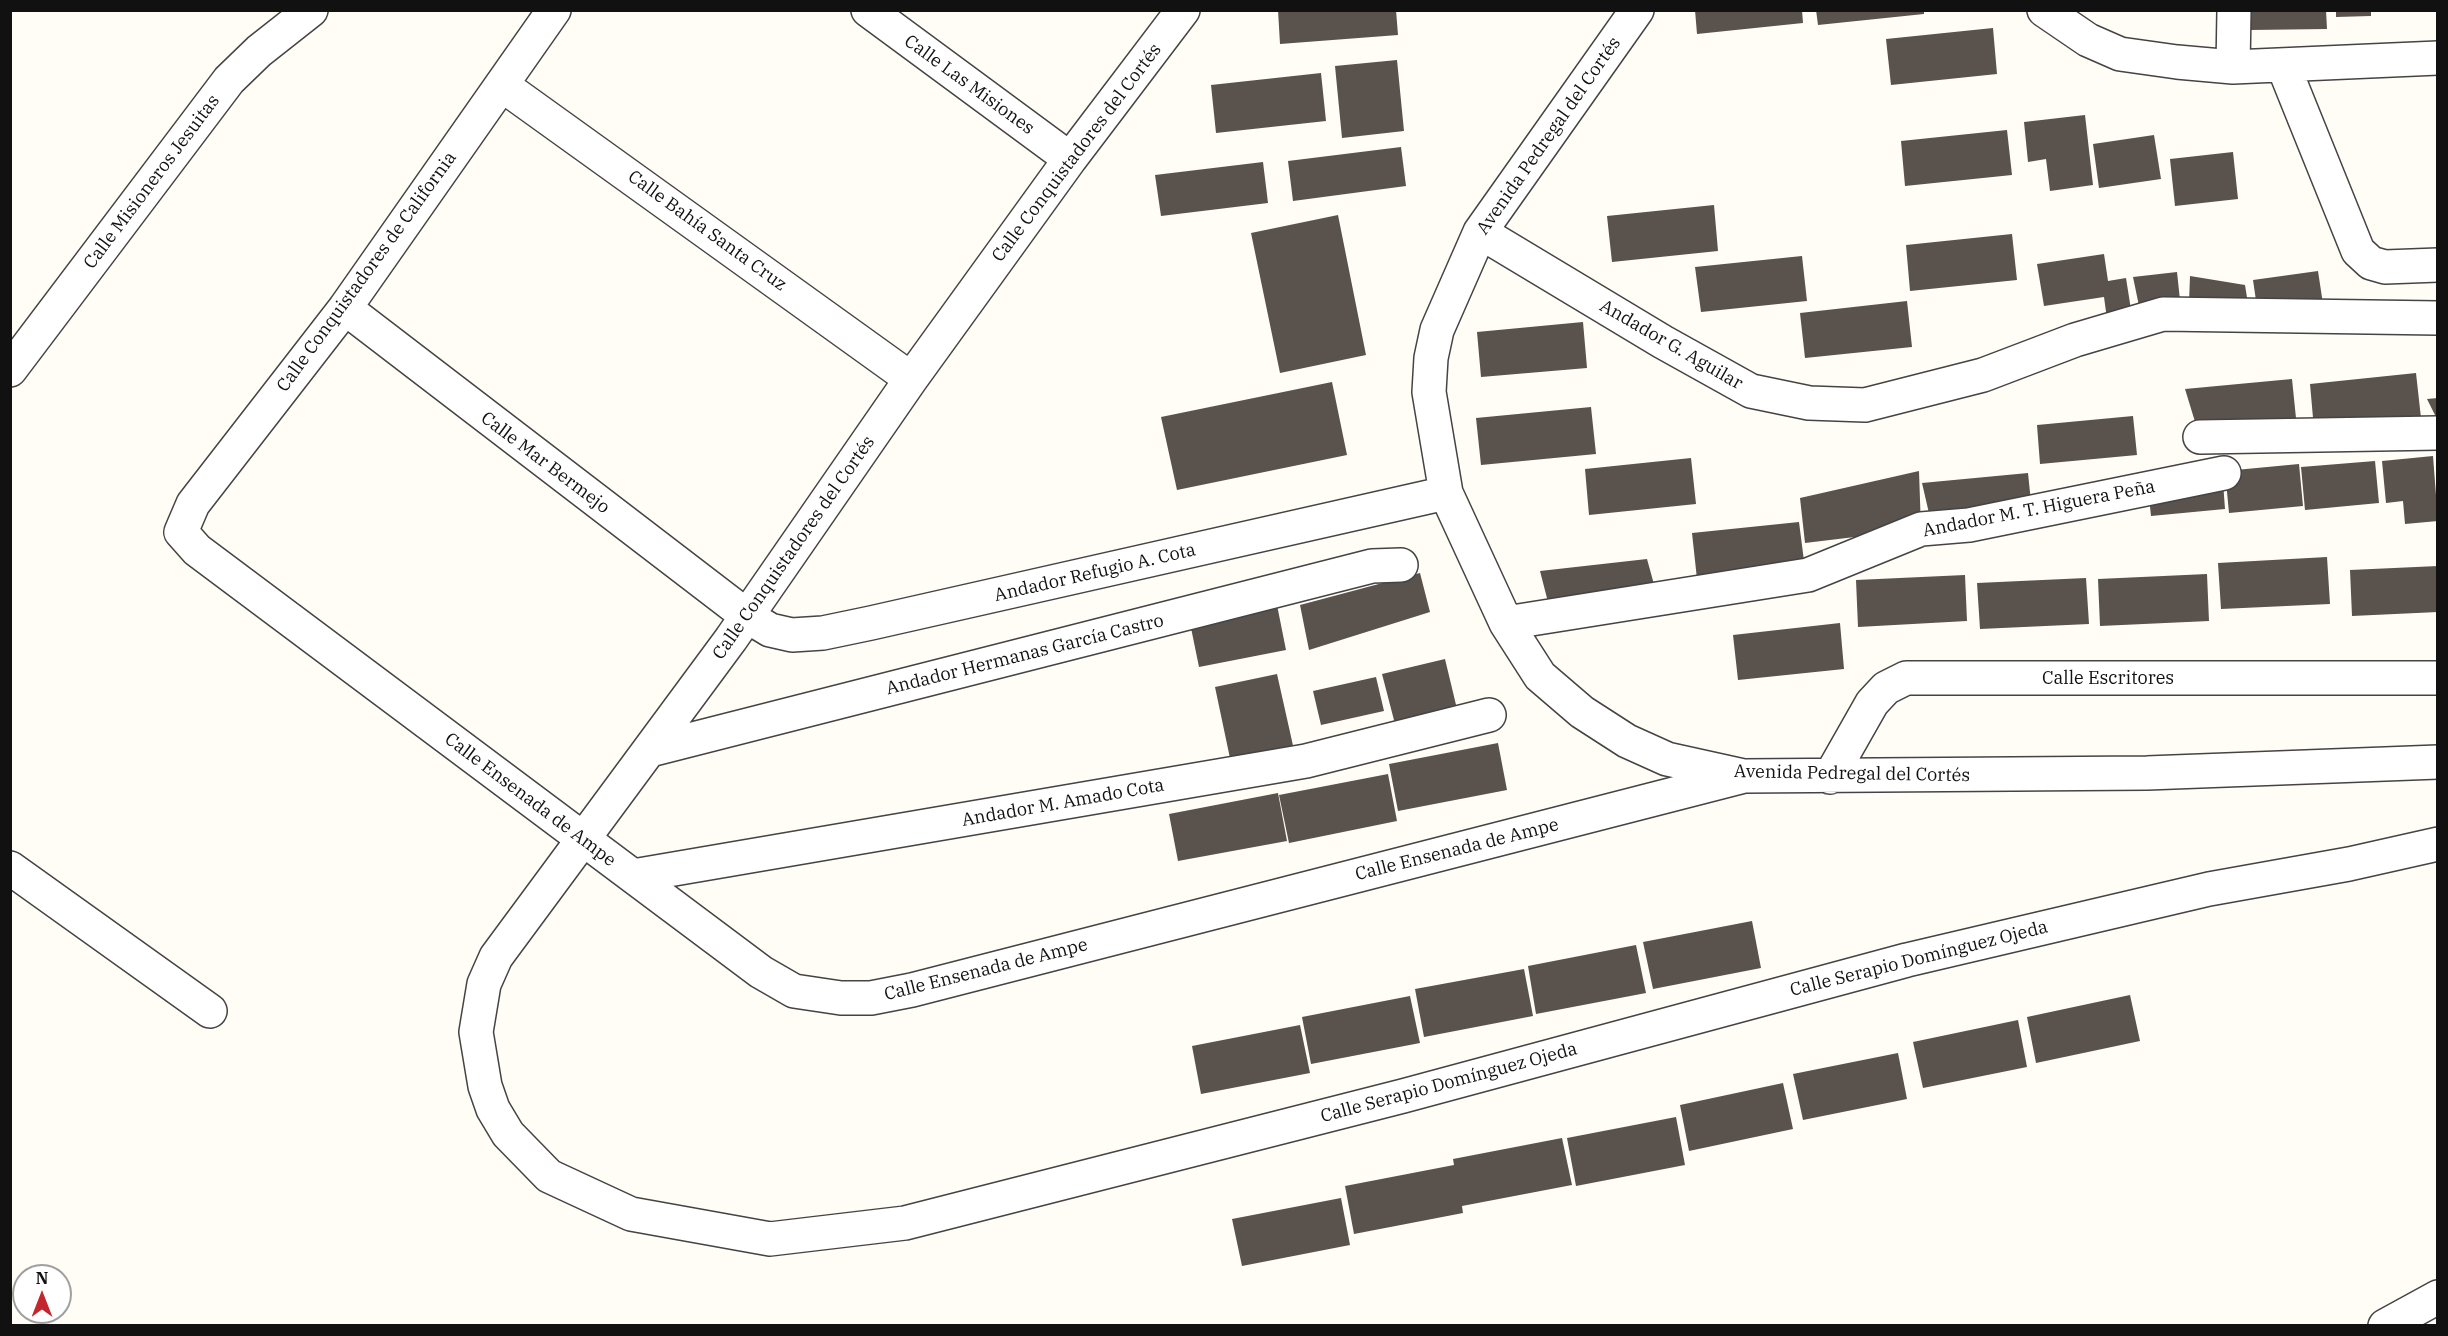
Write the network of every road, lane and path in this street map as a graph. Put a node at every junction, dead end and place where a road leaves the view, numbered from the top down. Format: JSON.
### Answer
{"nodes":[{"id":1,"x":311,"y":10,"type":"edge"},
{"id":2,"x":554,"y":10,"type":"edge"},
{"id":3,"x":868,"y":10,"type":"edge"},
{"id":4,"x":1183,"y":10,"type":"edge"},
{"id":5,"x":1637,"y":10,"type":"edge"},
{"id":6,"x":2044,"y":10,"type":"edge"},
{"id":7,"x":2234,"y":10,"type":"edge"},
{"id":8,"x":2438,"y":58,"type":"edge"},
{"id":9,"x":2283,"y":65,"type":"junction"},
{"id":10,"x":2234,"y":68,"type":"junction"},
{"id":11,"x":502,"y":85,"type":"junction"},
{"id":12,"x":1070,"y":159,"type":"junction"},
{"id":13,"x":1480,"y":232,"type":"junction"},
{"id":14,"x":2438,"y":265,"type":"edge"},
{"id":15,"x":345,"y":308,"type":"junction"},
{"id":16,"x":2438,"y":318,"type":"edge"},
{"id":17,"x":10,"y":370,"type":"edge"},
{"id":18,"x":911,"y":379,"type":"junction"},
{"id":19,"x":2438,"y":433,"type":"edge"},
{"id":20,"x":2200,"y":437,"type":"dead end"},
{"id":21,"x":2223,"y":473,"type":"dead end"},
{"id":22,"x":1446,"y":493,"type":"junction"},
{"id":23,"x":181,"y":532,"type":"joint"},
{"id":24,"x":1401,"y":565,"type":"dead end"},
{"id":25,"x":747,"y":616,"type":"junction"},
{"id":26,"x":1506,"y":623,"type":"junction"},
{"id":27,"x":2438,"y":678,"type":"edge"},
{"id":28,"x":1489,"y":715,"type":"dead end"},
{"id":29,"x":650,"y":750,"type":"junction"},
{"id":30,"x":2438,"y":762,"type":"edge"},
{"id":31,"x":1744,"y":776,"type":"junction"},
{"id":32,"x":1830,"y":777,"type":"junction"},
{"id":33,"x":585,"y":841,"type":"junction"},
{"id":34,"x":2438,"y":844,"type":"edge"},
{"id":35,"x":10,"y":868,"type":"edge"},
{"id":36,"x":633,"y":876,"type":"junction"},
{"id":37,"x":210,"y":1011,"type":"dead end"},
{"id":38,"x":493,"y":1109,"type":"joint"},
{"id":39,"x":2438,"y":1297,"type":"edge"},
{"id":40,"x":2385,"y":1326,"type":"edge"}],
"edges":[{"from":1,"to":17,"type":"street","name":"Calle Misioneros Jesuitas"},
{"from":2,"to":11,"type":"street","name":"Calle Conquistadores de California"},
{"from":3,"to":12,"type":"street","name":"Calle Las Misiones"},
{"from":4,"to":12,"type":"street","name":"Calle Conquistadores del Cortés"},
{"from":5,"to":13,"type":"street","name":"Avenida Pedregal del Cortés"},
{"from":6,"to":10,"type":"street"},
{"from":7,"to":10,"type":"street"},
{"from":8,"to":9,"type":"street"},
{"from":9,"to":10,"type":"street"},
{"from":9,"to":14,"type":"street"},
{"from":11,"to":15,"type":"street","name":"Calle Conquistadores de California"},
{"from":11,"to":18,"type":"street","name":"Calle Bahía Santa Cruz"},
{"from":12,"to":18,"type":"street","name":"Calle Conquistadores del Cortés"},
{"from":13,"to":16,"type":"street","name":"Andador G. Aguilar"},
{"from":13,"to":22,"type":"street","name":"Avenida Pedregal del Cortés"},
{"from":15,"to":23,"type":"street","name":"Calle Conquistadores de California"},
{"from":15,"to":25,"type":"street","name":"Calle Mar Bermejo"},
{"from":18,"to":25,"type":"street","name":"Calle Conquistadores del Cortés"},
{"from":19,"to":20,"type":"street"},
{"from":21,"to":26,"type":"street","name":"Andador M. T. Higuera Peña"},
{"from":22,"to":25,"type":"street","name":"Andador Refugio A. Cota"},
{"from":22,"to":26,"type":"street","name":"Avenida Pedregal del Cortés"},
{"from":23,"to":33,"type":"street","name":"Calle Ensenada de Ampe"},
{"from":24,"to":29,"type":"street","name":"Andador Hermanas García Castro"},
{"from":25,"to":29,"type":"street","name":"Calle Conquistadores del Cortés"},
{"from":26,"to":31,"type":"street","name":"Avenida Pedregal del Cortés"},
{"from":27,"to":32,"type":"street","name":"Calle Escritores"},
{"from":28,"to":36,"type":"street","name":"Andador M. Amado Cota"},
{"from":29,"to":33,"type":"street","name":"Calle Conquistadores del Cortés"},
{"from":30,"to":32,"type":"street","name":"Avenida Pedregal del Cortés"},
{"from":31,"to":32,"type":"street","name":"Avenida Pedregal del Cortés"},
{"from":31,"to":36,"type":"street","name":"Calle Ensenada de Ampe"},
{"from":33,"to":36,"type":"street","name":"Calle Ensenada de Ampe"},
{"from":33,"to":38,"type":"street","name":"Calle Conquistadores del Cortés"},
{"from":34,"to":38,"type":"street","name":"Calle Serapio Domínguez Ojeda"},
{"from":35,"to":37,"type":"street"},
{"from":39,"to":40,"type":"street"}]}
